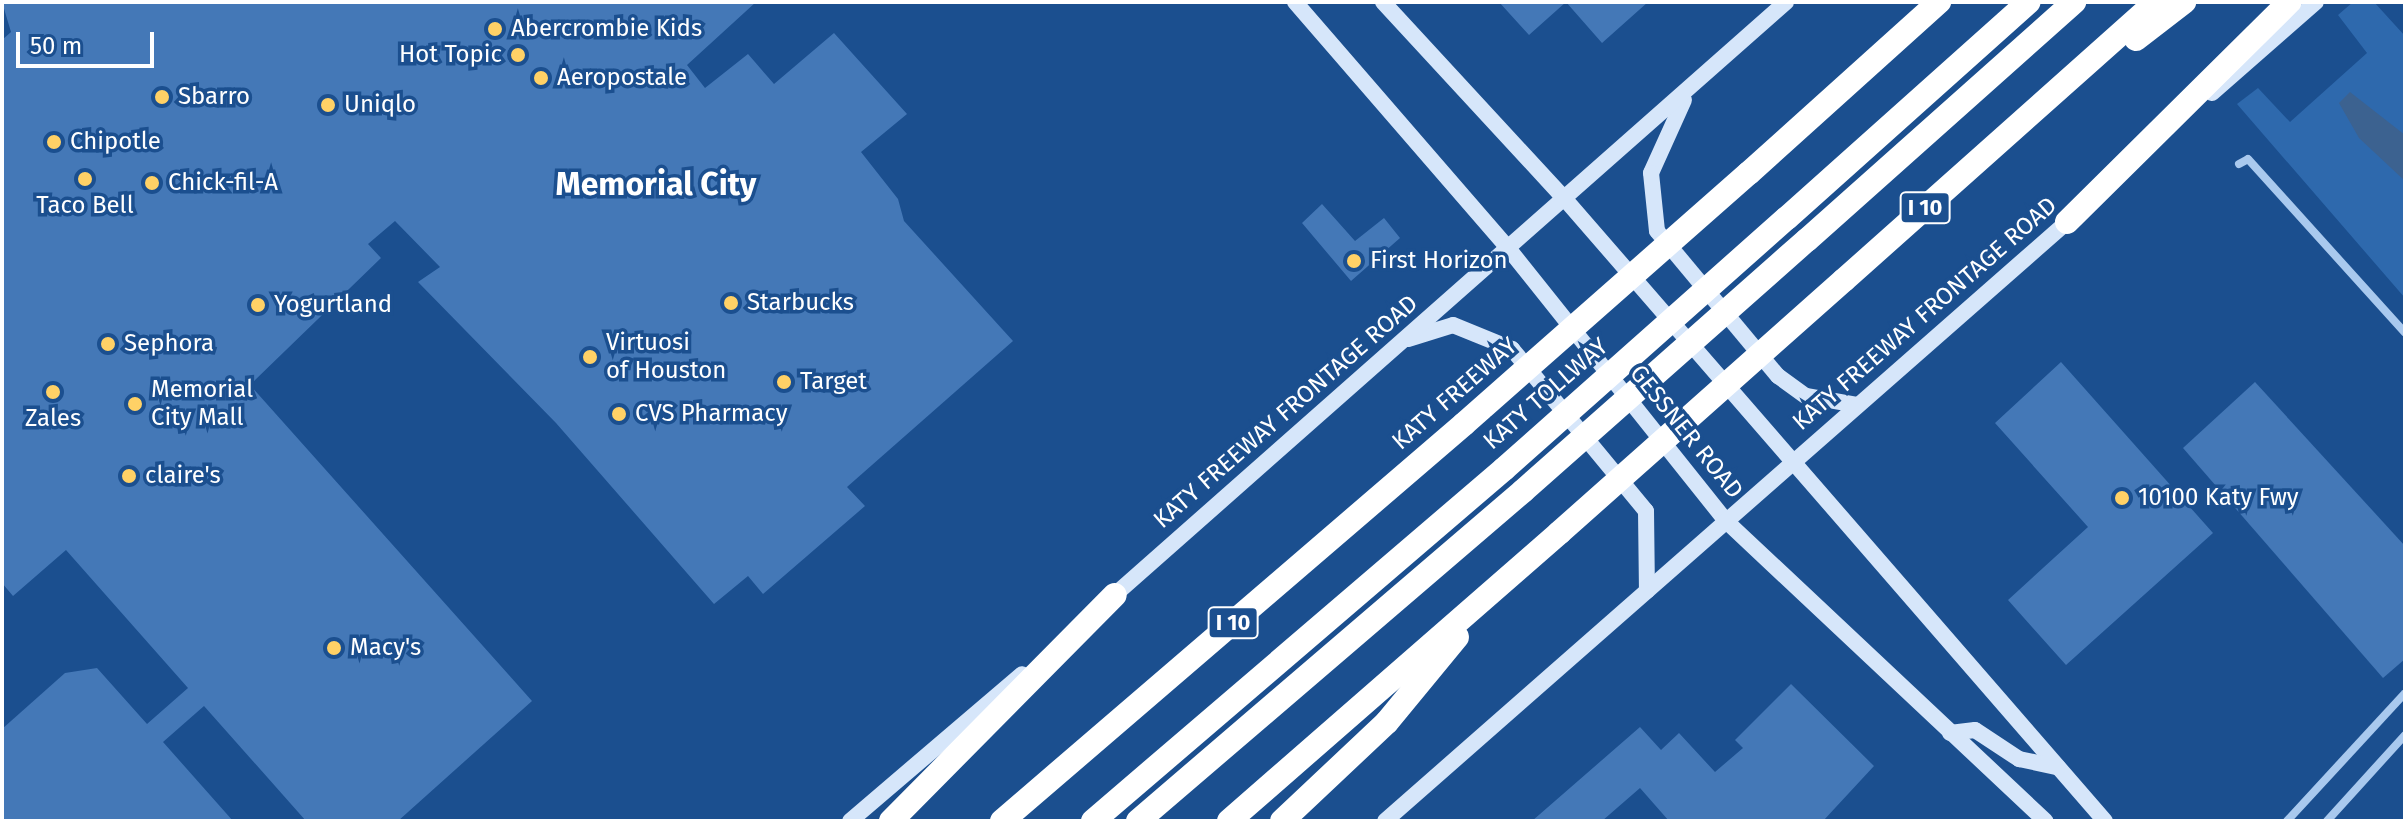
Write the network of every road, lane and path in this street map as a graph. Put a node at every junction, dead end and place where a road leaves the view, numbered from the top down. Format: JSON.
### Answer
{"nodes":[{"id":1,"x":1295,"y":2,"type":"edge"},
{"id":2,"x":1383,"y":2,"type":"edge"},
{"id":3,"x":1786,"y":2,"type":"edge"},
{"id":4,"x":1930,"y":2,"type":"edge"},
{"id":5,"x":1939,"y":2,"type":"edge"},
{"id":6,"x":2029,"y":2,"type":"edge"},
{"id":7,"x":2074,"y":2,"type":"edge"},
{"id":8,"x":2156,"y":2,"type":"edge"},
{"id":9,"x":2184,"y":2,"type":"edge"},
{"id":10,"x":2289,"y":2,"type":"edge"},
{"id":11,"x":2316,"y":2,"type":"edge"},
{"id":12,"x":1899,"y":37,"type":"junction"},
{"id":13,"x":1695,"y":82,"type":"junction"},
{"id":14,"x":2006,"y":136,"type":"junction"},
{"id":15,"x":2239,"y":164,"type":"dead end"},
{"id":16,"x":1564,"y":198,"type":"junction"},
{"id":17,"x":2067,"y":222,"type":"junction"},
{"id":18,"x":1508,"y":248,"type":"junction"},
{"id":19,"x":2405,"y":333,"type":"edge"},
{"id":20,"x":1403,"y":341,"type":"junction"},
{"id":21,"x":1858,"y":405,"type":"junction"},
{"id":22,"x":1793,"y":462,"type":"junction"},
{"id":23,"x":1726,"y":521,"type":"junction"},
{"id":24,"x":1501,"y":583,"type":"junction"},
{"id":25,"x":1647,"y":591,"type":"junction"},
{"id":26,"x":1115,"y":595,"type":"junction"},
{"id":27,"x":2405,"y":693,"type":"edge"},
{"id":28,"x":1950,"y":733,"type":"junction"},
{"id":29,"x":2405,"y":735,"type":"edge"},
{"id":30,"x":2058,"y":767,"type":"junction"},
{"id":31,"x":850,"y":821,"type":"edge"},
{"id":32,"x":891,"y":821,"type":"edge"},
{"id":33,"x":1002,"y":821,"type":"edge"},
{"id":34,"x":1093,"y":821,"type":"edge"},
{"id":35,"x":1138,"y":821,"type":"edge"},
{"id":36,"x":1229,"y":821,"type":"edge"},
{"id":37,"x":1282,"y":821,"type":"edge"},
{"id":38,"x":1385,"y":821,"type":"edge"},
{"id":39,"x":2045,"y":821,"type":"edge"},
{"id":40,"x":2105,"y":821,"type":"edge"},
{"id":41,"x":2287,"y":821,"type":"edge"},
{"id":42,"x":2327,"y":821,"type":"edge"}],
"edges":[{"from":1,"to":18,"type":"main road","name":"GESSNER ROAD"},
{"from":2,"to":16,"type":"main road"},
{"from":3,"to":13,"type":"main road","name":"KATY FREEWAY FRONTAGE ROAD"},
{"from":4,"to":12,"type":"highway"},
{"from":5,"to":12,"type":"highway","name":"KATY FREEWAY","number":"I 10"},
{"from":6,"to":34,"type":"highway","name":"KATY TOLLWAY","bridge":true},
{"from":7,"to":35,"type":"highway","bridge":true},
{"from":8,"to":14,"type":"highway","number":"I 10"},
{"from":9,"to":14,"type":"highway"},
{"from":10,"to":17,"type":"highway"},
{"from":11,"to":17,"type":"main road","name":"KATY FREEWAY FRONTAGE ROAD"},
{"from":12,"to":33,"type":"highway","name":"KATY FREEWAY","number":"I 10","bridge":true},
{"from":13,"to":16,"type":"main road","name":"KATY FREEWAY FRONTAGE ROAD"},
{"from":13,"to":21,"type":"main road"},
{"from":14,"to":24,"type":"highway","number":"I 10","bridge":true},
{"from":15,"to":19,"type":"street"},
{"from":16,"to":18,"type":"main road","name":"KATY FREEWAY FRONTAGE ROAD"},
{"from":16,"to":22,"type":"main road"},
{"from":17,"to":21,"type":"main road","name":"KATY FREEWAY FRONTAGE ROAD"},
{"from":18,"to":20,"type":"main road","name":"KATY FREEWAY FRONTAGE ROAD"},
{"from":18,"to":23,"type":"main road","name":"GESSNER ROAD"},
{"from":20,"to":25,"type":"main road"},
{"from":20,"to":26,"type":"main road","name":"KATY FREEWAY FRONTAGE ROAD"},
{"from":21,"to":22,"type":"main road","name":"KATY FREEWAY FRONTAGE ROAD"},
{"from":22,"to":23,"type":"main road","name":"KATY FREEWAY FRONTAGE ROAD"},
{"from":22,"to":30,"type":"main road"},
{"from":23,"to":25,"type":"main road","name":"KATY FREEWAY FRONTAGE ROAD"},
{"from":23,"to":28,"type":"main road","name":"GESSNER ROAD"},
{"from":24,"to":36,"type":"highway","number":"I 10"},
{"from":24,"to":37,"type":"highway"},
{"from":25,"to":38,"type":"main road","name":"KATY FREEWAY FRONTAGE ROAD"},
{"from":26,"to":31,"type":"main road","name":"KATY FREEWAY FRONTAGE ROAD"},
{"from":26,"to":32,"type":"highway"},
{"from":27,"to":41,"type":"street"},
{"from":28,"to":30,"type":"main road"},
{"from":28,"to":39,"type":"main road","name":"GESSNER ROAD"},
{"from":29,"to":42,"type":"street"},
{"from":30,"to":40,"type":"main road"}]}
